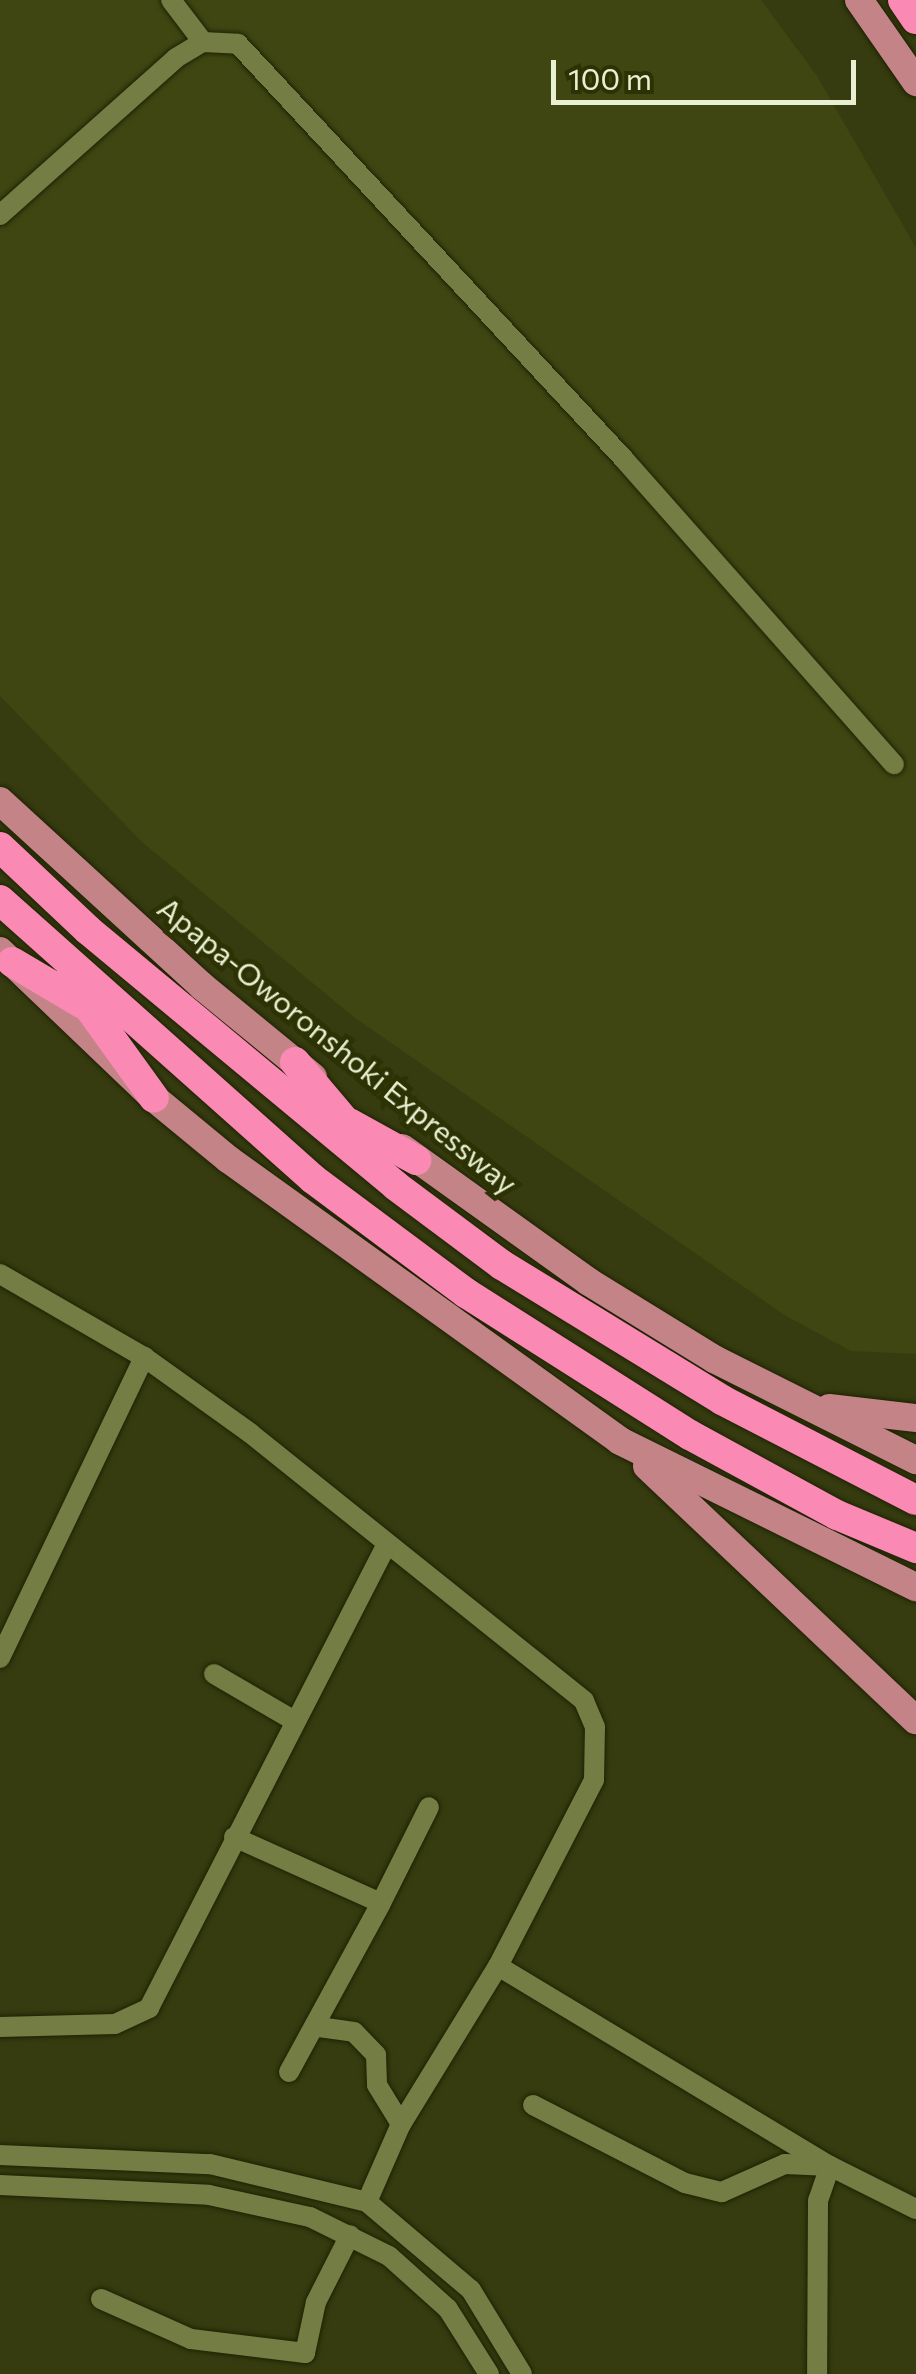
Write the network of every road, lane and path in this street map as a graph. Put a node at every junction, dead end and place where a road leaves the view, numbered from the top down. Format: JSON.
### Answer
{"nodes":[{"id":1,"x":172,"y":0,"type":"edge"},
{"id":2,"x":858,"y":0,"type":"edge"},
{"id":3,"x":903,"y":0,"type":"edge"},
{"id":4,"x":916,"y":19,"type":"edge"},
{"id":5,"x":203,"y":42,"type":"junction"},
{"id":6,"x":916,"y":82,"type":"edge"},
{"id":7,"x":0,"y":215,"type":"edge"},
{"id":8,"x":894,"y":764,"type":"dead end"},
{"id":9,"x":0,"y":801,"type":"edge"},
{"id":10,"x":0,"y":847,"type":"edge"},
{"id":11,"x":0,"y":900,"type":"edge"},
{"id":12,"x":39,"y":936,"type":"junction"},
{"id":13,"x":6,"y":957,"type":"edge"},
{"id":14,"x":89,"y":1007,"type":"junction"},
{"id":15,"x":295,"y":1062,"type":"junction"},
{"id":16,"x":183,"y":1063,"type":"junction"},
{"id":17,"x":280,"y":1090,"type":"junction"},
{"id":18,"x":154,"y":1098,"type":"junction"},
{"id":19,"x":346,"y":1122,"type":"junction"},
{"id":20,"x":416,"y":1160,"type":"junction"},
{"id":21,"x":396,"y":1186,"type":"junction"},
{"id":22,"x":0,"y":1274,"type":"edge"},
{"id":23,"x":144,"y":1357,"type":"junction"},
{"id":24,"x":783,"y":1398,"type":"junction"},
{"id":25,"x":916,"y":1418,"type":"edge"},
{"id":26,"x":620,"y":1441,"type":"junction"},
{"id":27,"x":916,"y":1460,"type":"edge"},
{"id":28,"x":916,"y":1500,"type":"edge"},
{"id":29,"x":387,"y":1544,"type":"junction"},
{"id":30,"x":916,"y":1548,"type":"edge"},
{"id":31,"x":916,"y":1587,"type":"edge"},
{"id":32,"x":0,"y":1658,"type":"edge"},
{"id":33,"x":214,"y":1674,"type":"dead end"},
{"id":34,"x":293,"y":1720,"type":"junction"},
{"id":35,"x":916,"y":1720,"type":"edge"},
{"id":36,"x":430,"y":1807,"type":"dead end"},
{"id":37,"x":234,"y":1837,"type":"junction"},
{"id":38,"x":380,"y":1903,"type":"junction"},
{"id":39,"x":498,"y":1966,"type":"junction"},
{"id":40,"x":0,"y":2027,"type":"edge"},
{"id":41,"x":319,"y":2027,"type":"junction"},
{"id":42,"x":289,"y":2072,"type":"dead end"},
{"id":43,"x":534,"y":2104,"type":"dead end"},
{"id":44,"x":401,"y":2124,"type":"junction"},
{"id":45,"x":0,"y":2155,"type":"edge"},
{"id":46,"x":830,"y":2166,"type":"junction"},
{"id":47,"x":0,"y":2186,"type":"edge"},
{"id":48,"x":367,"y":2202,"type":"junction"},
{"id":49,"x":916,"y":2210,"type":"edge"},
{"id":50,"x":350,"y":2234,"type":"junction"},
{"id":51,"x":101,"y":2299,"type":"dead end"},
{"id":52,"x":303,"y":2364,"type":"edge"},
{"id":53,"x":489,"y":2374,"type":"edge"},
{"id":54,"x":522,"y":2374,"type":"edge"},
{"id":55,"x":817,"y":2374,"type":"edge"}],
"edges":[{"from":1,"to":5,"type":"street"},
{"from":2,"to":6,"type":"main road"},
{"from":3,"to":4,"type":"highway"},
{"from":5,"to":7,"type":"street"},
{"from":5,"to":8,"type":"street"},
{"from":9,"to":15,"type":"main road","name":"Apapa-Oworonshoki Expressway"},
{"from":10,"to":17,"type":"highway"},
{"from":11,"to":12,"type":"highway"},
{"from":12,"to":14,"type":"highway"},
{"from":12,"to":16,"type":"highway"},
{"from":13,"to":14,"type":"highway"},
{"from":13,"to":18,"type":"main road"},
{"from":14,"to":16,"type":"highway"},
{"from":14,"to":18,"type":"highway"},
{"from":15,"to":19,"type":"highway"},
{"from":15,"to":20,"type":"main road","name":"Apapa-Oworonshoki Expressway"},
{"from":16,"to":30,"type":"highway"},
{"from":17,"to":19,"type":"highway"},
{"from":17,"to":21,"type":"highway"},
{"from":18,"to":26,"type":"main road"},
{"from":19,"to":20,"type":"highway"},
{"from":19,"to":21,"type":"highway"},
{"from":20,"to":24,"type":"main road","name":"Apapa-Oworonshoki Expressway"},
{"from":21,"to":28,"type":"highway"},
{"from":22,"to":23,"type":"street"},
{"from":23,"to":29,"type":"street"},
{"from":23,"to":32,"type":"street"},
{"from":24,"to":25,"type":"main road"},
{"from":24,"to":27,"type":"main road","name":"Apapa-Oworonshoki Expressway"},
{"from":26,"to":31,"type":"main road"},
{"from":26,"to":35,"type":"main road"},
{"from":29,"to":34,"type":"street"},
{"from":29,"to":39,"type":"street"},
{"from":33,"to":34,"type":"street"},
{"from":34,"to":37,"type":"street"},
{"from":36,"to":38,"type":"street"},
{"from":37,"to":38,"type":"street"},
{"from":37,"to":40,"type":"street"},
{"from":38,"to":41,"type":"street"},
{"from":39,"to":44,"type":"street"},
{"from":39,"to":46,"type":"street"},
{"from":41,"to":42,"type":"street"},
{"from":41,"to":44,"type":"street"},
{"from":43,"to":46,"type":"street"},
{"from":44,"to":48,"type":"street"},
{"from":45,"to":48,"type":"street"},
{"from":46,"to":49,"type":"street"},
{"from":46,"to":55,"type":"street"},
{"from":47,"to":50,"type":"street"},
{"from":48,"to":54,"type":"street"},
{"from":50,"to":52,"type":"street"},
{"from":50,"to":53,"type":"street"},
{"from":51,"to":52,"type":"street"}]}
